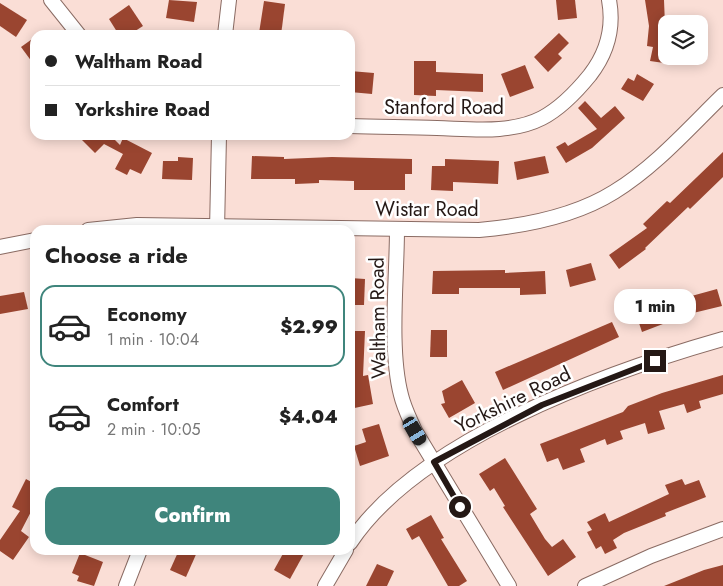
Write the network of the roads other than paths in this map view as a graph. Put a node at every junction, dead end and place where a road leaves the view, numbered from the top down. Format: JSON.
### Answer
{"nodes":[{"id":1,"x":50,"y":0,"type":"edge"},
{"id":2,"x":229,"y":0,"type":"edge"},
{"id":3,"x":609,"y":0,"type":"edge"},
{"id":4,"x":75,"y":30,"type":"edge"},
{"id":5,"x":226,"y":30,"type":"edge"},
{"id":6,"x":723,"y":95,"type":"edge"},
{"id":7,"x":355,"y":126,"type":"edge"},
{"id":8,"x":219,"y":140,"type":"edge"},
{"id":9,"x":217,"y":225,"type":"edge"},
{"id":10,"x":355,"y":229,"type":"edge"},
{"id":11,"x":397,"y":229,"type":"junction"},
{"id":12,"x":30,"y":241,"type":"edge"},
{"id":13,"x":0,"y":247,"type":"edge"},
{"id":14,"x":723,"y":339,"type":"edge"},
{"id":15,"x":434,"y":462,"type":"junction"},
{"id":16,"x":723,"y":529,"type":"edge"},
{"id":17,"x":355,"y":537,"type":"edge"},
{"id":18,"x":138,"y":555,"type":"edge"},
{"id":19,"x":343,"y":555,"type":"edge"},
{"id":20,"x":126,"y":586,"type":"edge"},
{"id":21,"x":326,"y":586,"type":"edge"},
{"id":22,"x":509,"y":586,"type":"edge"},
{"id":23,"x":585,"y":586,"type":"edge"}],
"edges":[{"from":1,"to":4,"type":"street"},
{"from":2,"to":5,"type":"street"},
{"from":3,"to":7,"type":"street","name":"Stanford Road"},
{"from":6,"to":11,"type":"street","name":"Wistar Road"},
{"from":8,"to":9,"type":"street"},
{"from":10,"to":11,"type":"street","name":"Wistar Road"},
{"from":11,"to":15,"type":"street","name":"Waltham Road"},
{"from":12,"to":13,"type":"street"},
{"from":14,"to":15,"type":"street","name":"Yorkshire Road"},
{"from":15,"to":17,"type":"street","name":"Yorkshire Road"},
{"from":15,"to":22,"type":"street","name":"Waltham Road"},
{"from":16,"to":23,"type":"street"},
{"from":18,"to":20,"type":"street"},
{"from":19,"to":21,"type":"street"}]}
